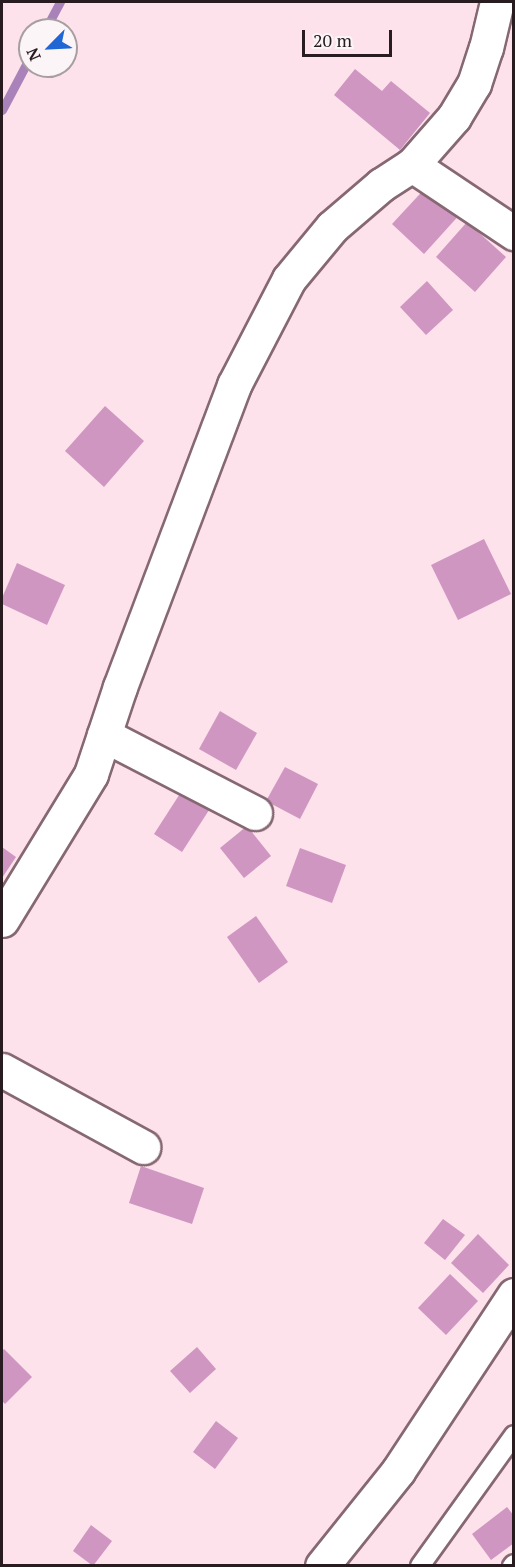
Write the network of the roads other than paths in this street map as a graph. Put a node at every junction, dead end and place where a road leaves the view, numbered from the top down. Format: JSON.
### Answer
{"nodes":[{"id":1,"x":497,"y":2,"type":"edge"},
{"id":2,"x":412,"y":165,"type":"junction"},
{"id":3,"x":513,"y":233,"type":"edge"},
{"id":4,"x":105,"y":735,"type":"junction"},
{"id":5,"x":255,"y":813,"type":"dead end"},
{"id":6,"x":2,"y":920,"type":"edge"},
{"id":7,"x":2,"y":1070,"type":"edge"},
{"id":8,"x":143,"y":1147,"type":"dead end"},
{"id":9,"x":513,"y":1295,"type":"edge"},
{"id":10,"x":513,"y":1435,"type":"edge"},
{"id":11,"x":322,"y":1566,"type":"edge"},
{"id":12,"x":420,"y":1566,"type":"edge"}],
"edges":[{"from":1,"to":2,"type":"street"},
{"from":2,"to":3,"type":"street"},
{"from":2,"to":4,"type":"street"},
{"from":4,"to":5,"type":"street"},
{"from":4,"to":6,"type":"street"},
{"from":7,"to":8,"type":"street"},
{"from":9,"to":11,"type":"street"},
{"from":10,"to":12,"type":"lane"}]}
